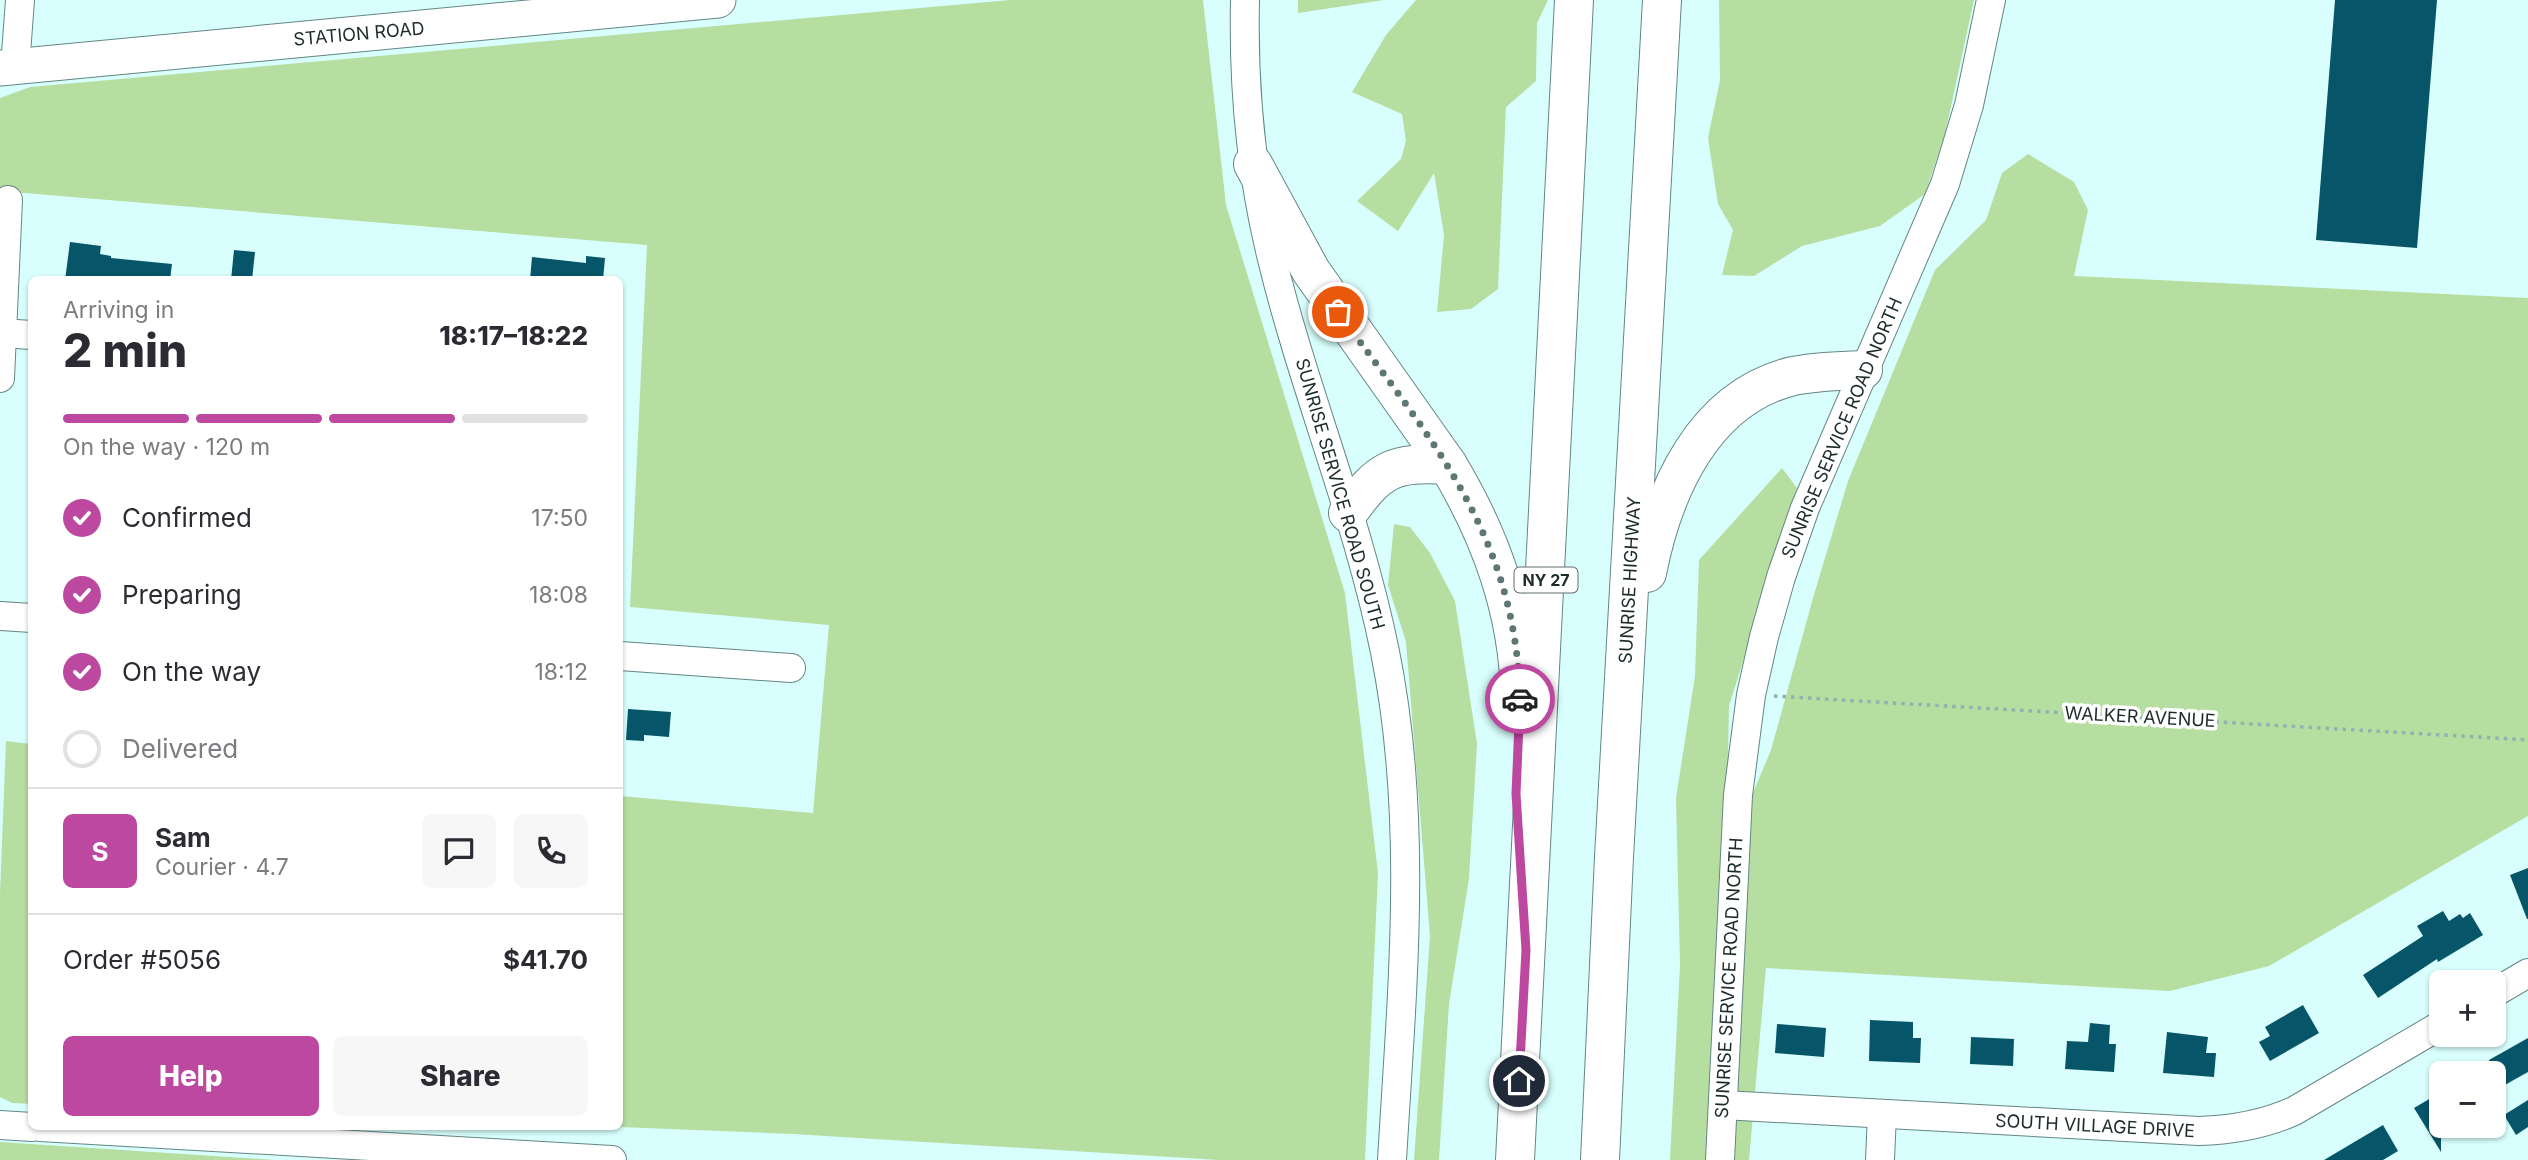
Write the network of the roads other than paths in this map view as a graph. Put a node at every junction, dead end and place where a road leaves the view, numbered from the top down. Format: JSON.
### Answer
{"nodes":[{"id":1,"x":20,"y":0,"type":"edge"},
{"id":2,"x":718,"y":0,"type":"edge"},
{"id":3,"x":1245,"y":0,"type":"edge"},
{"id":4,"x":1574,"y":0,"type":"edge"},
{"id":5,"x":1662,"y":0,"type":"edge"},
{"id":6,"x":1991,"y":0,"type":"edge"},
{"id":7,"x":7,"y":68,"type":"edge"},
{"id":8,"x":1253,"y":164,"type":"junction"},
{"id":9,"x":8,"y":200,"type":"dead end"},
{"id":10,"x":1,"y":333,"type":"edge"},
{"id":11,"x":28,"y":335,"type":"edge"},
{"id":12,"x":1863,"y":370,"type":"junction"},
{"id":13,"x":0,"y":378,"type":"edge"},
{"id":14,"x":1448,"y":466,"type":"junction"},
{"id":15,"x":1349,"y":513,"type":"junction"},
{"id":16,"x":0,"y":616,"type":"edge"},
{"id":17,"x":28,"y":618,"type":"edge"},
{"id":18,"x":623,"y":656,"type":"edge"},
{"id":19,"x":791,"y":668,"type":"dead end"},
{"id":20,"x":1614,"y":857,"type":"junction"},
{"id":21,"x":1526,"y":950,"type":"junction"},
{"id":22,"x":2528,"y":973,"type":"edge"},
{"id":23,"x":2506,"y":986,"type":"edge"},
{"id":24,"x":2429,"y":1032,"type":"edge"},
{"id":25,"x":1723,"y":1105,"type":"junction"},
{"id":26,"x":1882,"y":1114,"type":"junction"},
{"id":27,"x":0,"y":1125,"type":"edge"},
{"id":28,"x":28,"y":1126,"type":"edge"},
{"id":29,"x":92,"y":1130,"type":"edge"},
{"id":30,"x":612,"y":1160,"type":"edge"},
{"id":31,"x":1392,"y":1160,"type":"edge"},
{"id":32,"x":1515,"y":1160,"type":"edge"},
{"id":33,"x":1600,"y":1160,"type":"edge"},
{"id":34,"x":1720,"y":1160,"type":"edge"},
{"id":35,"x":1880,"y":1160,"type":"edge"}],
"edges":[{"from":1,"to":7,"type":"street"},
{"from":2,"to":7,"type":"main road","name":"STATION ROAD"},
{"from":3,"to":8,"type":"street","name":"SUNRISE SERVICE ROAD SOUTH"},
{"from":4,"to":21,"type":"highway","number":"NY 27"},
{"from":5,"to":20,"type":"highway","name":"SUNRISE HIGHWAY"},
{"from":6,"to":12,"type":"street","name":"SUNRISE SERVICE ROAD NORTH"},
{"from":8,"to":14,"type":"highway"},
{"from":8,"to":15,"type":"street","name":"SUNRISE SERVICE ROAD SOUTH"},
{"from":9,"to":10,"type":"street"},
{"from":10,"to":11,"type":"street"},
{"from":10,"to":13,"type":"street"},
{"from":12,"to":20,"type":"highway"},
{"from":12,"to":25,"type":"street","name":"SUNRISE SERVICE ROAD NORTH"},
{"from":14,"to":15,"type":"highway"},
{"from":14,"to":21,"type":"highway"},
{"from":15,"to":31,"type":"street","name":"SUNRISE SERVICE ROAD SOUTH"},
{"from":16,"to":17,"type":"street"},
{"from":18,"to":19,"type":"street"},
{"from":20,"to":33,"type":"highway","name":"SUNRISE HIGHWAY"},
{"from":21,"to":32,"type":"highway","number":"NY 27"},
{"from":22,"to":23,"type":"street"},
{"from":24,"to":26,"type":"street","name":"SOUTH VILLAGE DRIVE"},
{"from":25,"to":26,"type":"street","name":"SOUTH VILLAGE DRIVE"},
{"from":25,"to":34,"type":"street","name":"SUNRISE SERVICE ROAD NORTH"},
{"from":26,"to":35,"type":"street"},
{"from":27,"to":28,"type":"street"},
{"from":29,"to":30,"type":"street"}]}
